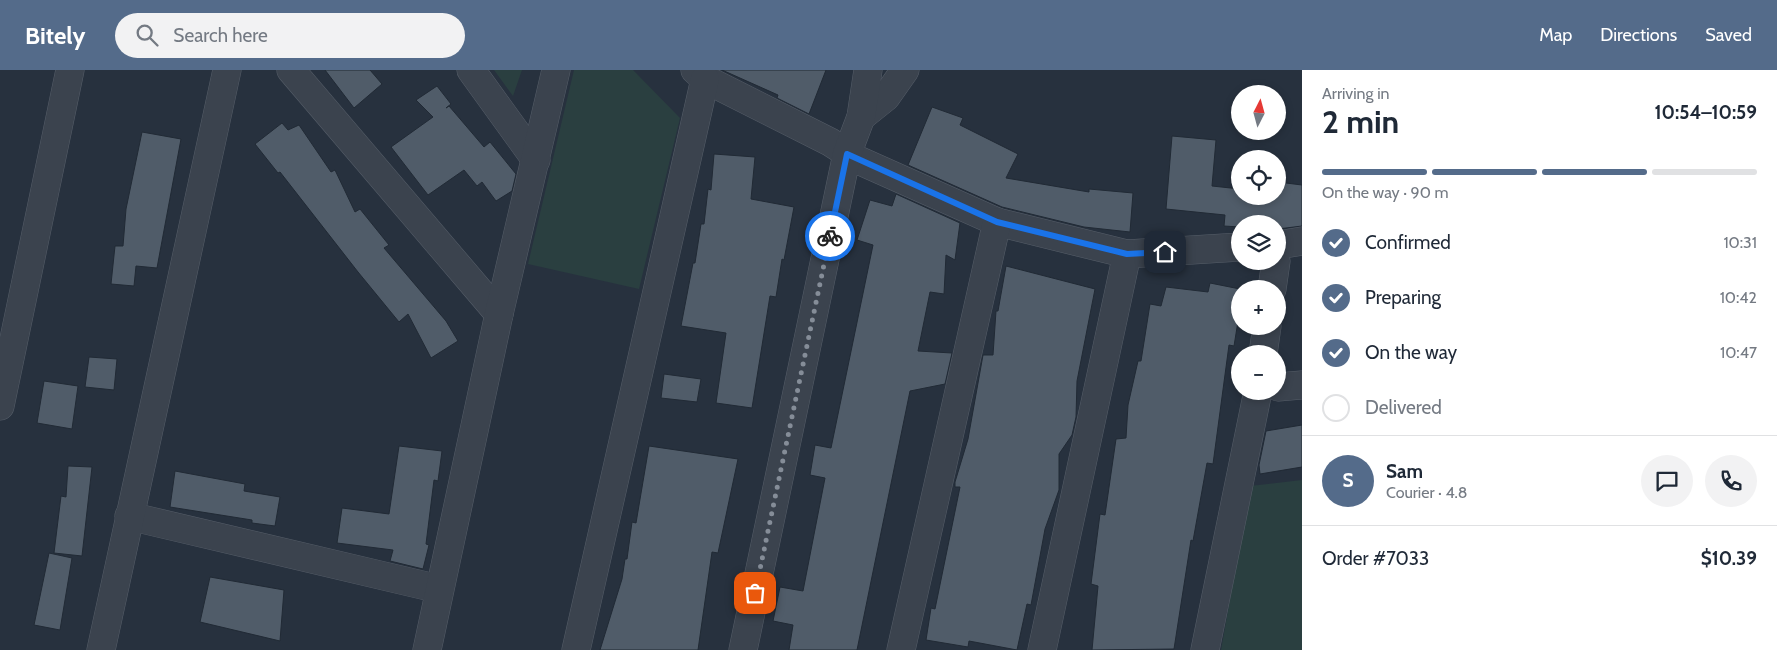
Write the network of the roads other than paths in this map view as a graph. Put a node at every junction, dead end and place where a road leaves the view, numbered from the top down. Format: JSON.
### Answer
{"nodes":[{"id":1,"x":70,"y":70,"type":"edge"},
{"id":2,"x":227,"y":70,"type":"edge"},
{"id":3,"x":291,"y":70,"type":"edge"},
{"id":4,"x":471,"y":70,"type":"edge"},
{"id":5,"x":556,"y":70,"type":"edge"},
{"id":6,"x":868,"y":70,"type":"edge"},
{"id":7,"x":905,"y":70,"type":"edge"},
{"id":8,"x":700,"y":75,"type":"edge"},
{"id":9,"x":861,"y":117,"type":"junction"},
{"id":10,"x":847,"y":154,"type":"junction"},
{"id":11,"x":536,"y":160,"type":"junction"},
{"id":12,"x":997,"y":222,"type":"junction"},
{"id":13,"x":1302,"y":240,"type":"edge"},
{"id":14,"x":1286,"y":243,"type":"edge"},
{"id":15,"x":1231,"y":248,"type":"edge"},
{"id":16,"x":1127,"y":254,"type":"junction"},
{"id":17,"x":499,"y":314,"type":"junction"},
{"id":18,"x":1302,"y":385,"type":"edge"},
{"id":19,"x":1286,"y":386,"type":"edge"},
{"id":20,"x":1256,"y":400,"type":"edge"},
{"id":21,"x":0,"y":406,"type":"edge"},
{"id":22,"x":129,"y":516,"type":"junction"},
{"id":23,"x":439,"y":588,"type":"junction"},
{"id":24,"x":101,"y":650,"type":"edge"},
{"id":25,"x":427,"y":650,"type":"edge"},
{"id":26,"x":576,"y":650,"type":"edge"},
{"id":27,"x":743,"y":650,"type":"edge"},
{"id":28,"x":901,"y":650,"type":"edge"},
{"id":29,"x":1042,"y":650,"type":"edge"},
{"id":30,"x":1205,"y":650,"type":"edge"}],
"edges":[{"from":1,"to":21,"type":"street"},
{"from":2,"to":22,"type":"street"},
{"from":3,"to":17,"type":"street"},
{"from":4,"to":11,"type":"street"},
{"from":5,"to":11,"type":"street"},
{"from":6,"to":9,"type":"street"},
{"from":7,"to":9,"type":"street"},
{"from":8,"to":10,"type":"street"},
{"from":8,"to":26,"type":"street"},
{"from":9,"to":10,"type":"street"},
{"from":10,"to":12,"type":"street"},
{"from":10,"to":27,"type":"street"},
{"from":11,"to":17,"type":"street"},
{"from":12,"to":16,"type":"street"},
{"from":12,"to":28,"type":"street"},
{"from":13,"to":14,"type":"street"},
{"from":15,"to":16,"type":"street"},
{"from":16,"to":29,"type":"street"},
{"from":17,"to":23,"type":"street"},
{"from":18,"to":19,"type":"street"},
{"from":20,"to":30,"type":"street"},
{"from":22,"to":23,"type":"street"},
{"from":22,"to":24,"type":"street"},
{"from":23,"to":25,"type":"street"}]}
